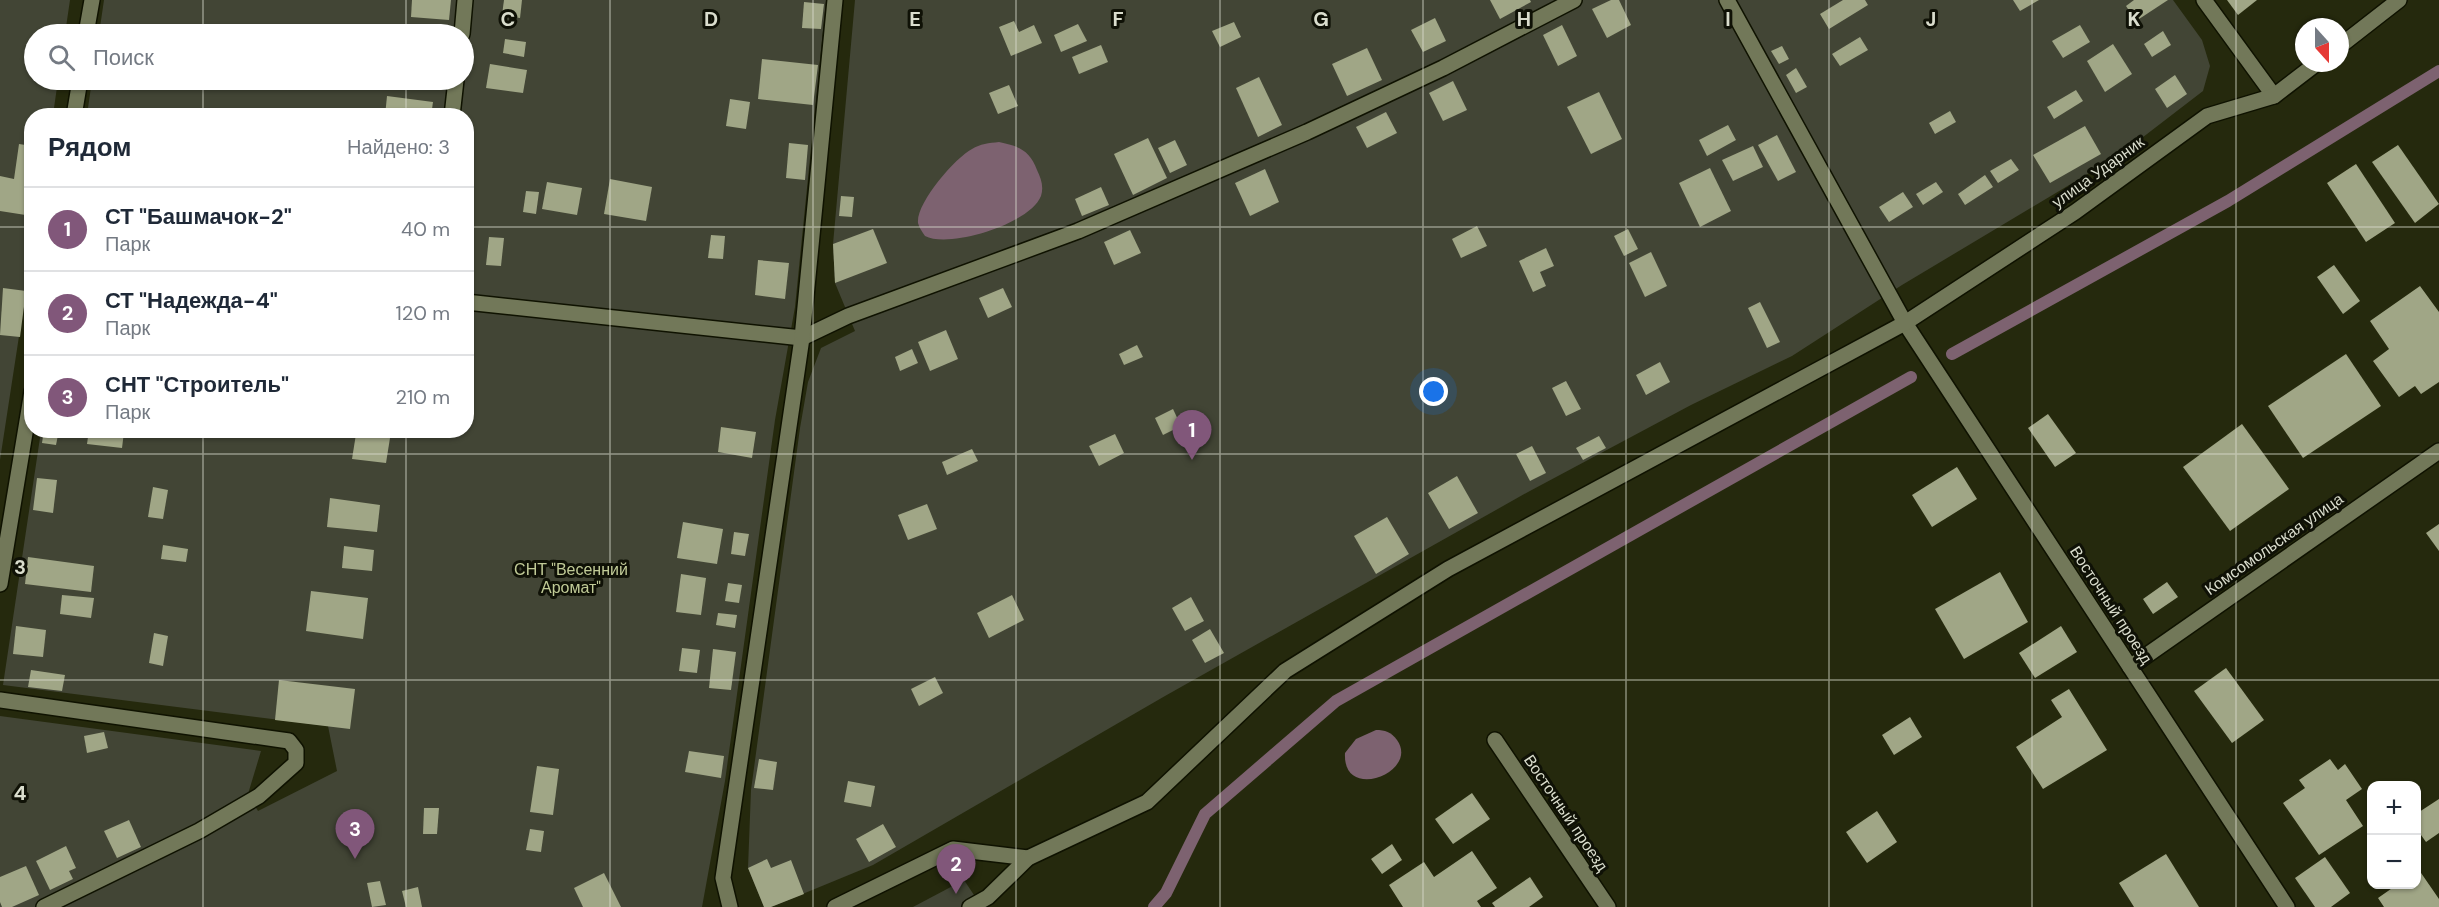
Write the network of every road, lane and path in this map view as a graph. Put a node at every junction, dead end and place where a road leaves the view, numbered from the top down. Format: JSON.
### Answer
{"nodes":[{"id":1,"x":92,"y":0,"type":"edge"},
{"id":2,"x":465,"y":0,"type":"edge"},
{"id":3,"x":835,"y":0,"type":"edge"},
{"id":4,"x":1574,"y":0,"type":"edge"},
{"id":5,"x":1727,"y":0,"type":"edge"},
{"id":6,"x":2204,"y":0,"type":"edge"},
{"id":7,"x":2399,"y":0,"type":"edge"},
{"id":8,"x":88,"y":24,"type":"edge"},
{"id":9,"x":463,"y":24,"type":"edge"},
{"id":10,"x":2349,"y":39,"type":"edge"},
{"id":11,"x":2305,"y":72,"type":"edge"},
{"id":12,"x":78,"y":90,"type":"edge"},
{"id":13,"x":455,"y":90,"type":"edge"},
{"id":14,"x":2274,"y":96,"type":"junction"},
{"id":15,"x":75,"y":108,"type":"edge"},
{"id":16,"x":453,"y":108,"type":"edge"},
{"id":17,"x":474,"y":303,"type":"edge"},
{"id":18,"x":1905,"y":323,"type":"junction"},
{"id":19,"x":802,"y":338,"type":"junction"},
{"id":20,"x":24,"y":438,"type":"edge"},
{"id":21,"x":2439,"y":451,"type":"edge"},
{"id":22,"x":0,"y":584,"type":"edge"},
{"id":23,"x":2130,"y":667,"type":"junction"},
{"id":24,"x":0,"y":700,"type":"edge"},
{"id":25,"x":1495,"y":740,"type":"dead end"},
{"id":26,"x":1028,"y":858,"type":"junction"},
{"id":27,"x":44,"y":907,"type":"edge"},
{"id":28,"x":730,"y":907,"type":"edge"},
{"id":29,"x":835,"y":907,"type":"edge"},
{"id":30,"x":970,"y":907,"type":"edge"},
{"id":31,"x":1608,"y":907,"type":"edge"},
{"id":32,"x":2287,"y":907,"type":"edge"}],
"edges":[{"from":1,"to":8,"type":"street"},
{"from":2,"to":9,"type":"street"},
{"from":3,"to":19,"type":"street"},
{"from":4,"to":19,"type":"street"},
{"from":5,"to":18,"type":"street","name":"Восточный проезд"},
{"from":6,"to":14,"type":"street"},
{"from":7,"to":10,"type":"street"},
{"from":11,"to":14,"type":"street","name":"улица Ударник"},
{"from":12,"to":15,"type":"street"},
{"from":13,"to":16,"type":"street"},
{"from":14,"to":18,"type":"street","name":"улица Ударник"},
{"from":17,"to":19,"type":"street"},
{"from":18,"to":23,"type":"street","name":"Восточный проезд"},
{"from":18,"to":26,"type":"street","name":"улица Ударник"},
{"from":19,"to":28,"type":"street"},
{"from":20,"to":22,"type":"street"},
{"from":21,"to":23,"type":"street","name":"Комсомольская улица"},
{"from":23,"to":32,"type":"street","name":"Восточный проезд"},
{"from":24,"to":27,"type":"street"},
{"from":25,"to":31,"type":"street","name":"Восточный проезд"},
{"from":26,"to":29,"type":"street"},
{"from":26,"to":30,"type":"street"}]}
